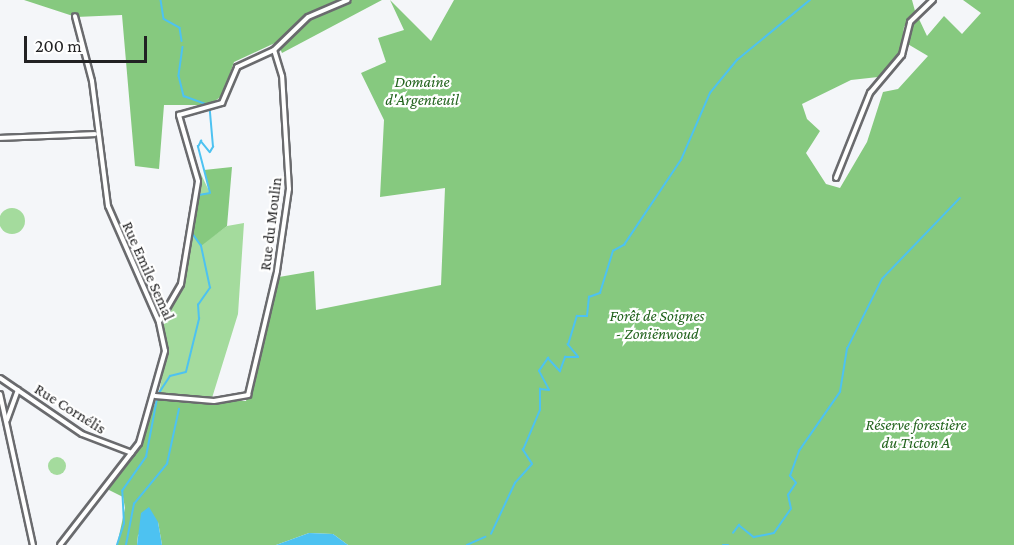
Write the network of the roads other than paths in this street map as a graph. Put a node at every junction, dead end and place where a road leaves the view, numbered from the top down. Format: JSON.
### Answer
{"nodes":[{"id":1,"x":348,"y":0,"type":"edge"},
{"id":2,"x":933,"y":0,"type":"edge"},
{"id":3,"x":75,"y":16,"type":"dead end"},
{"id":4,"x":274,"y":50,"type":"junction"},
{"id":5,"x":95,"y":134,"type":"junction"},
{"id":6,"x":0,"y":138,"type":"edge"},
{"id":7,"x":836,"y":178,"type":"dead end"},
{"id":8,"x":159,"y":322,"type":"junction"},
{"id":9,"x":0,"y":378,"type":"edge"},
{"id":10,"x":18,"y":390,"type":"junction"},
{"id":11,"x":0,"y":394,"type":"edge"},
{"id":12,"x":155,"y":396,"type":"junction"},
{"id":13,"x":6,"y":422,"type":"junction"},
{"id":14,"x":132,"y":453,"type":"junction"},
{"id":15,"x":33,"y":545,"type":"edge"},
{"id":16,"x":60,"y":545,"type":"edge"}],
"edges":[{"from":1,"to":4,"type":"street"},
{"from":2,"to":7,"type":"street"},
{"from":3,"to":5,"type":"street","name":"Rue Emile Semal"},
{"from":4,"to":8,"type":"street"},
{"from":4,"to":12,"type":"street","name":"Rue du Moulin"},
{"from":5,"to":6,"type":"street"},
{"from":5,"to":8,"type":"street","name":"Rue Emile Semal"},
{"from":8,"to":12,"type":"street","name":"Rue Emile Semal"},
{"from":9,"to":10,"type":"street","name":"Rue Cornélis"},
{"from":10,"to":13,"type":"street"},
{"from":10,"to":14,"type":"street","name":"Rue Cornélis"},
{"from":11,"to":13,"type":"street"},
{"from":12,"to":14,"type":"street","name":"Rue Emile Semal"},
{"from":13,"to":15,"type":"street"},
{"from":14,"to":16,"type":"street","name":"Rue Emile Semal"}]}
